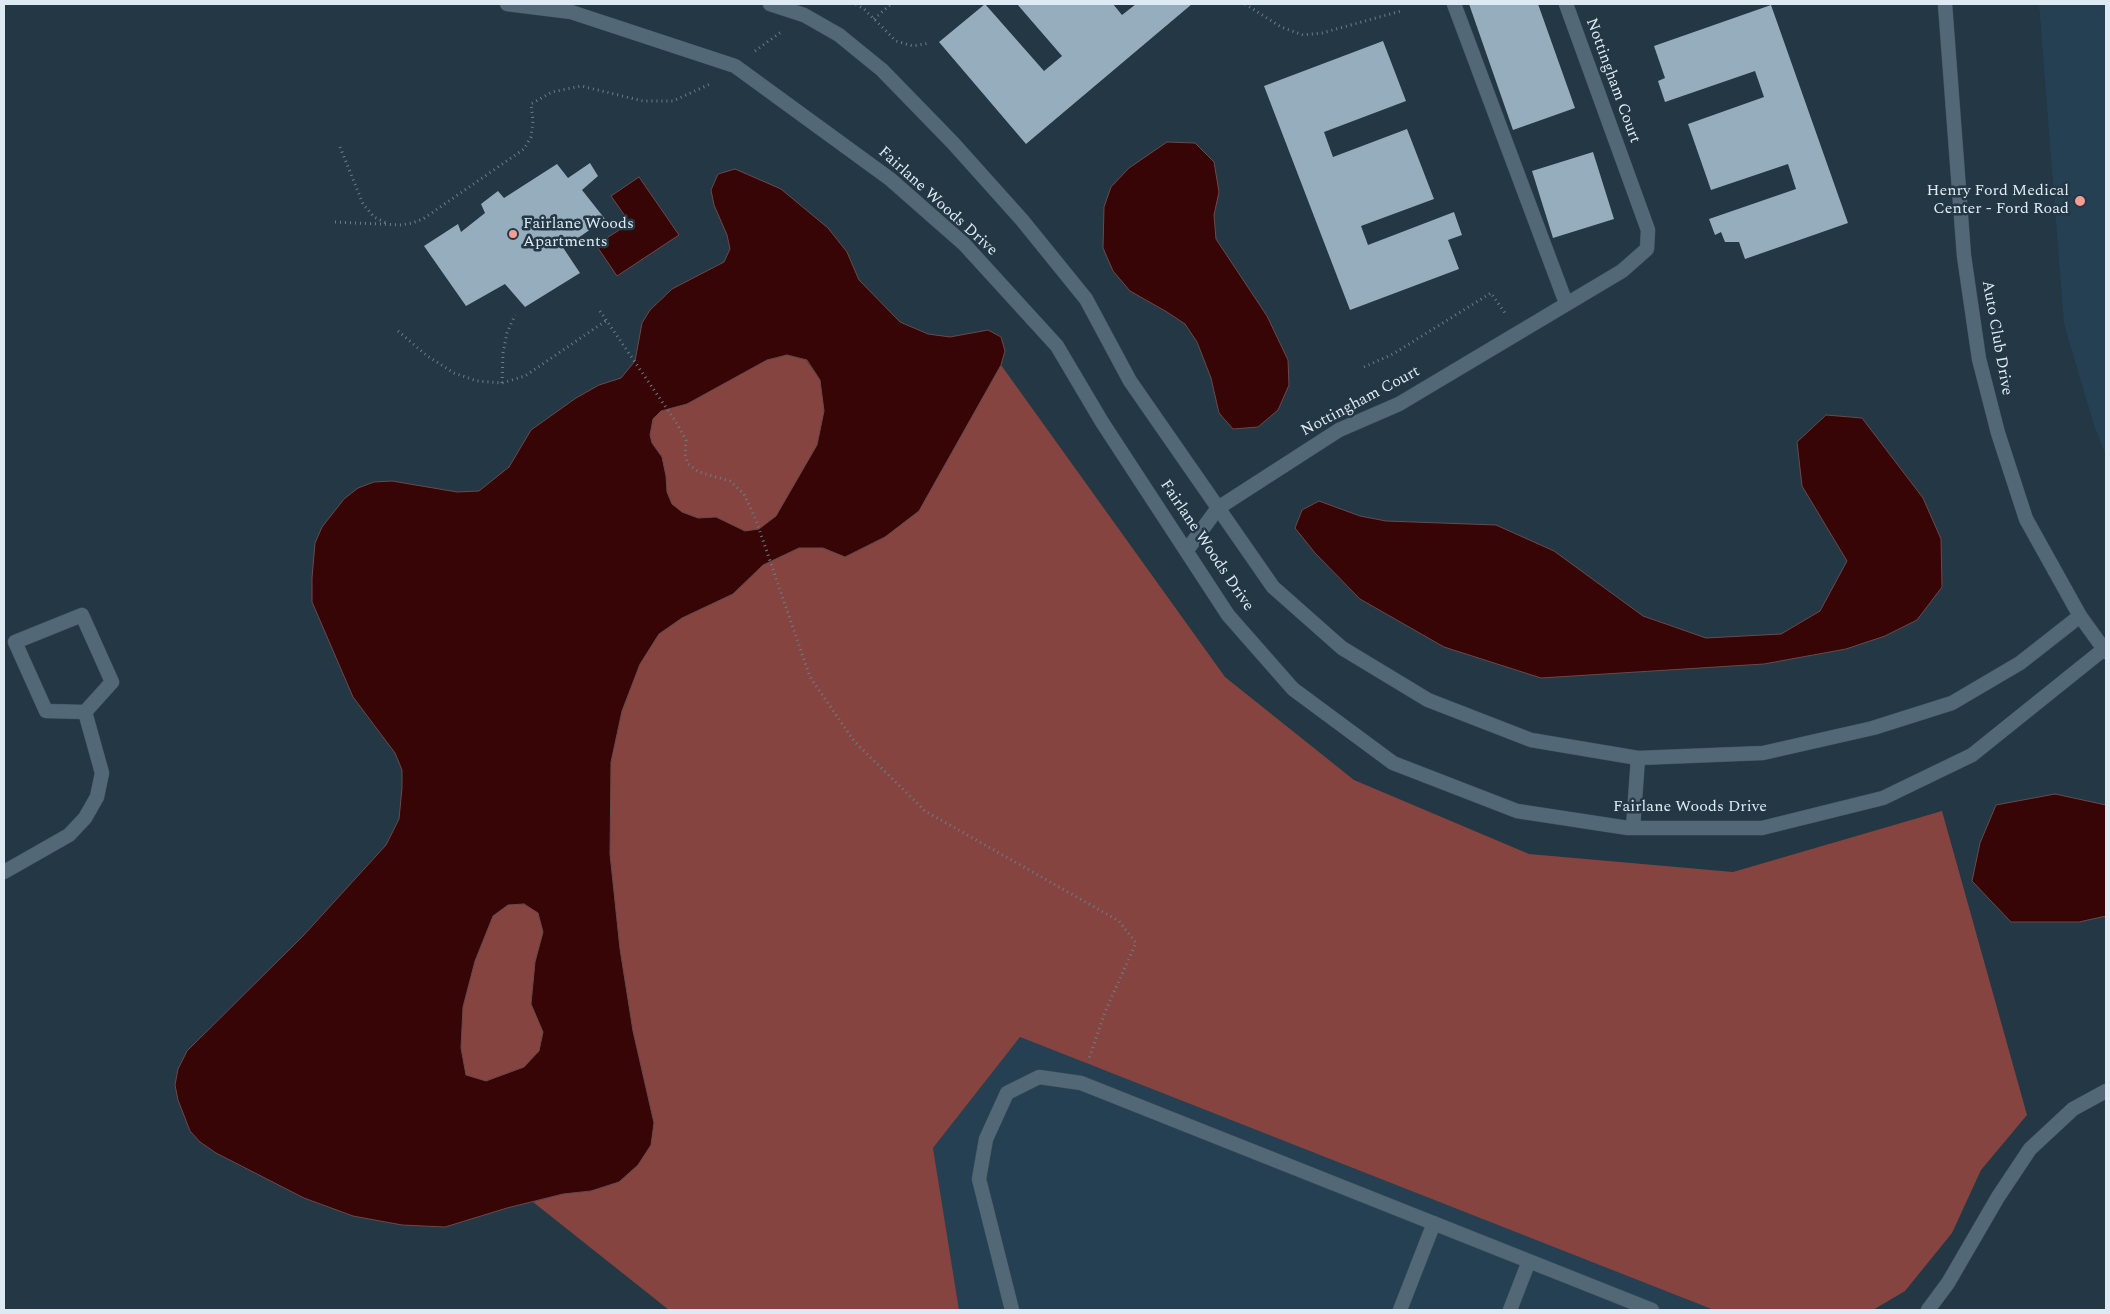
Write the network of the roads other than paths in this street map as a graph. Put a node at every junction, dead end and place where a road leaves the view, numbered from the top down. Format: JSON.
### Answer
{"nodes":[{"id":1,"x":507,"y":4,"type":"edge"},
{"id":2,"x":770,"y":4,"type":"edge"},
{"id":3,"x":1454,"y":4,"type":"edge"},
{"id":4,"x":1566,"y":4,"type":"edge"},
{"id":5,"x":1945,"y":4,"type":"edge"},
{"id":6,"x":571,"y":8,"type":"edge"},
{"id":7,"x":1566,"y":303,"type":"junction"},
{"id":8,"x":1218,"y":508,"type":"junction"},
{"id":9,"x":1187,"y":550,"type":"junction"},
{"id":10,"x":2080,"y":616,"type":"junction"},
{"id":11,"x":2105,"y":651,"type":"edge"},
{"id":12,"x":85,"y":712,"type":"junction"},
{"id":13,"x":1638,"y":758,"type":"junction"},
{"id":14,"x":1633,"y":828,"type":"junction"},
{"id":15,"x":4,"y":872,"type":"edge"},
{"id":16,"x":2106,"y":1091,"type":"edge"},
{"id":17,"x":1434,"y":1223,"type":"junction"},
{"id":18,"x":1529,"y":1261,"type":"junction"},
{"id":19,"x":1012,"y":1310,"type":"edge"},
{"id":20,"x":1400,"y":1310,"type":"edge"},
{"id":21,"x":1510,"y":1310,"type":"edge"},
{"id":22,"x":1652,"y":1310,"type":"edge"},
{"id":23,"x":1928,"y":1310,"type":"edge"}],
"edges":[{"from":1,"to":6,"type":"street","name":"Fairlane Woods Drive"},
{"from":2,"to":8,"type":"street","name":"Fairlane Woods Drive"},
{"from":3,"to":7,"type":"street"},
{"from":4,"to":7,"type":"street","name":"Nottingham Court"},
{"from":5,"to":10,"type":"street","name":"Auto Club Drive"},
{"from":6,"to":9,"type":"street","name":"Fairlane Woods Drive"},
{"from":7,"to":8,"type":"street","name":"Nottingham Court"},
{"from":8,"to":9,"type":"street","name":"Nottingham Court"},
{"from":8,"to":13,"type":"street","name":"Fairlane Woods Drive"},
{"from":9,"to":14,"type":"street","name":"Fairlane Woods Drive"},
{"from":10,"to":11,"type":"street","name":"Auto Club Drive"},
{"from":10,"to":13,"type":"street","name":"Fairlane Woods Drive"},
{"from":11,"to":14,"type":"street","name":"Fairlane Woods Drive"},
{"from":12,"to":12,"type":"street"},
{"from":12,"to":15,"type":"street"},
{"from":13,"to":14,"type":"street"},
{"from":16,"to":23,"type":"street"},
{"from":17,"to":18,"type":"street"},
{"from":17,"to":19,"type":"street"},
{"from":17,"to":20,"type":"street"},
{"from":18,"to":21,"type":"street"},
{"from":18,"to":22,"type":"street"}]}
